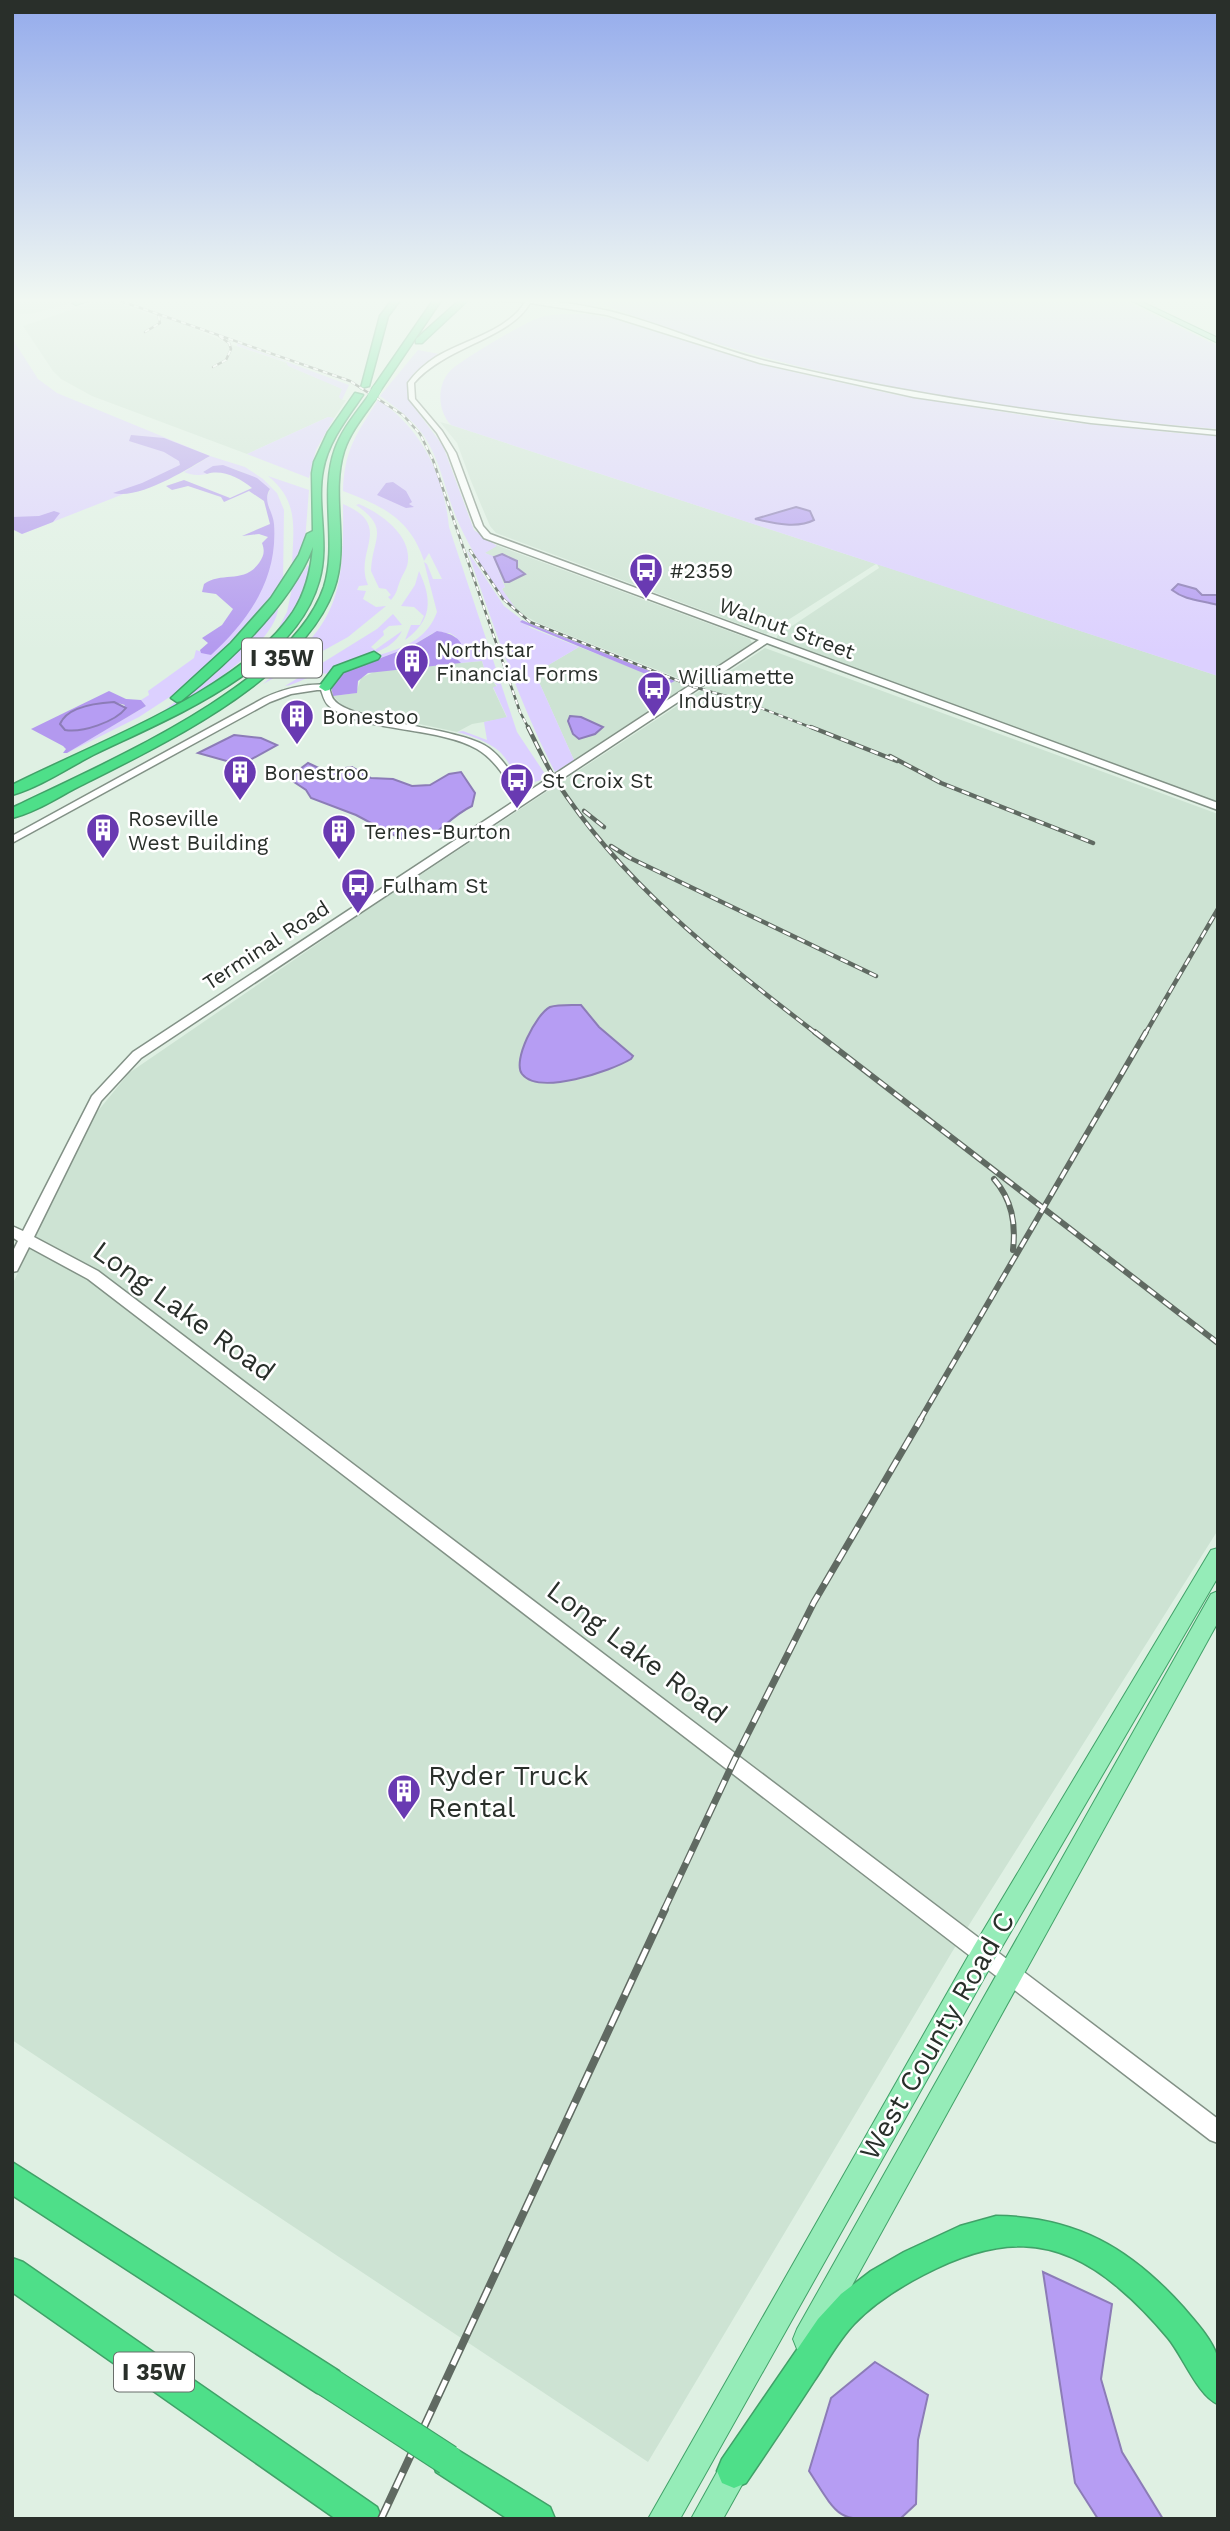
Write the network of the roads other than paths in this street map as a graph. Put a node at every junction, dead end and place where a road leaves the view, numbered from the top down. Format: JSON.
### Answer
{"nodes":[{"id":1,"x":342,"y":417,"type":"edge"},
{"id":2,"x":427,"y":417,"type":"edge"},
{"id":3,"x":1056,"y":417,"type":"edge"},
{"id":4,"x":357,"y":419,"type":"edge"},
{"id":5,"x":1218,"y":433,"type":"edge"},
{"id":6,"x":316,"y":519,"type":"junction"},
{"id":7,"x":765,"y":640,"type":"junction"},
{"id":8,"x":374,"y":656,"type":"dead end"},
{"id":9,"x":324,"y":688,"type":"junction"},
{"id":10,"x":88,"y":753,"type":"junction"},
{"id":11,"x":511,"y":781,"type":"junction"},
{"id":12,"x":545,"y":783,"type":"junction"},
{"id":13,"x":12,"y":791,"type":"edge"},
{"id":14,"x":524,"y":797,"type":"junction"},
{"id":15,"x":1218,"y":807,"type":"edge"},
{"id":16,"x":12,"y":814,"type":"edge"},
{"id":17,"x":12,"y":840,"type":"edge"},
{"id":18,"x":19,"y":1234,"type":"edge"},
{"id":19,"x":12,"y":1267,"type":"edge"},
{"id":20,"x":1215,"y":1566,"type":"edge"},
{"id":21,"x":1218,"y":1601,"type":"edge"},
{"id":22,"x":983,"y":1955,"type":"junction"},
{"id":23,"x":1008,"y":1975,"type":"junction"},
{"id":24,"x":1218,"y":2132,"type":"edge"},
{"id":25,"x":12,"y":2177,"type":"edge"},
{"id":26,"x":12,"y":2273,"type":"edge"},
{"id":27,"x":1218,"y":2388,"type":"edge"},
{"id":28,"x":734,"y":2471,"type":"junction"},
{"id":29,"x":365,"y":2519,"type":"edge"},
{"id":30,"x":538,"y":2519,"type":"edge"},
{"id":31,"x":663,"y":2519,"type":"edge"},
{"id":32,"x":706,"y":2519,"type":"edge"}],
"edges":[{"from":1,"to":6,"type":"highway","number":"I 35W"},
{"from":2,"to":7,"type":"street","name":"Walnut Street"},
{"from":3,"to":5,"type":"street"},
{"from":4,"to":16,"type":"highway","number":"I 35W"},
{"from":6,"to":10,"type":"highway"},
{"from":6,"to":10,"type":"highway","number":"I 35W"},
{"from":7,"to":12,"type":"street","name":"Terminal Road"},
{"from":7,"to":15,"type":"street","name":"Walnut Street"},
{"from":8,"to":9,"type":"highway"},
{"from":9,"to":11,"type":"street"},
{"from":9,"to":17,"type":"street"},
{"from":10,"to":13,"type":"highway","number":"I 35W"},
{"from":11,"to":12,"type":"street"},
{"from":11,"to":14,"type":"street"},
{"from":12,"to":14,"type":"street","name":"Terminal Road"},
{"from":14,"to":18,"type":"street","name":"Terminal Road"},
{"from":18,"to":19,"type":"street","name":"Terminal Road"},
{"from":18,"to":22,"type":"street","name":"Long Lake Road"},
{"from":20,"to":22,"type":"main road","name":"West County Road C"},
{"from":21,"to":23,"type":"main road","name":"West County Road C"},
{"from":22,"to":23,"type":"street","name":"Long Lake Road"},
{"from":22,"to":31,"type":"main road","name":"West County Road C"},
{"from":23,"to":24,"type":"street","name":"Long Lake Road"},
{"from":23,"to":28,"type":"main road","name":"West County Road C"},
{"from":25,"to":30,"type":"highway","bridge":true},
{"from":26,"to":29,"type":"highway","number":"I 35W"},
{"from":27,"to":28,"type":"highway"},
{"from":28,"to":32,"type":"main road","name":"West County Road C"}]}
